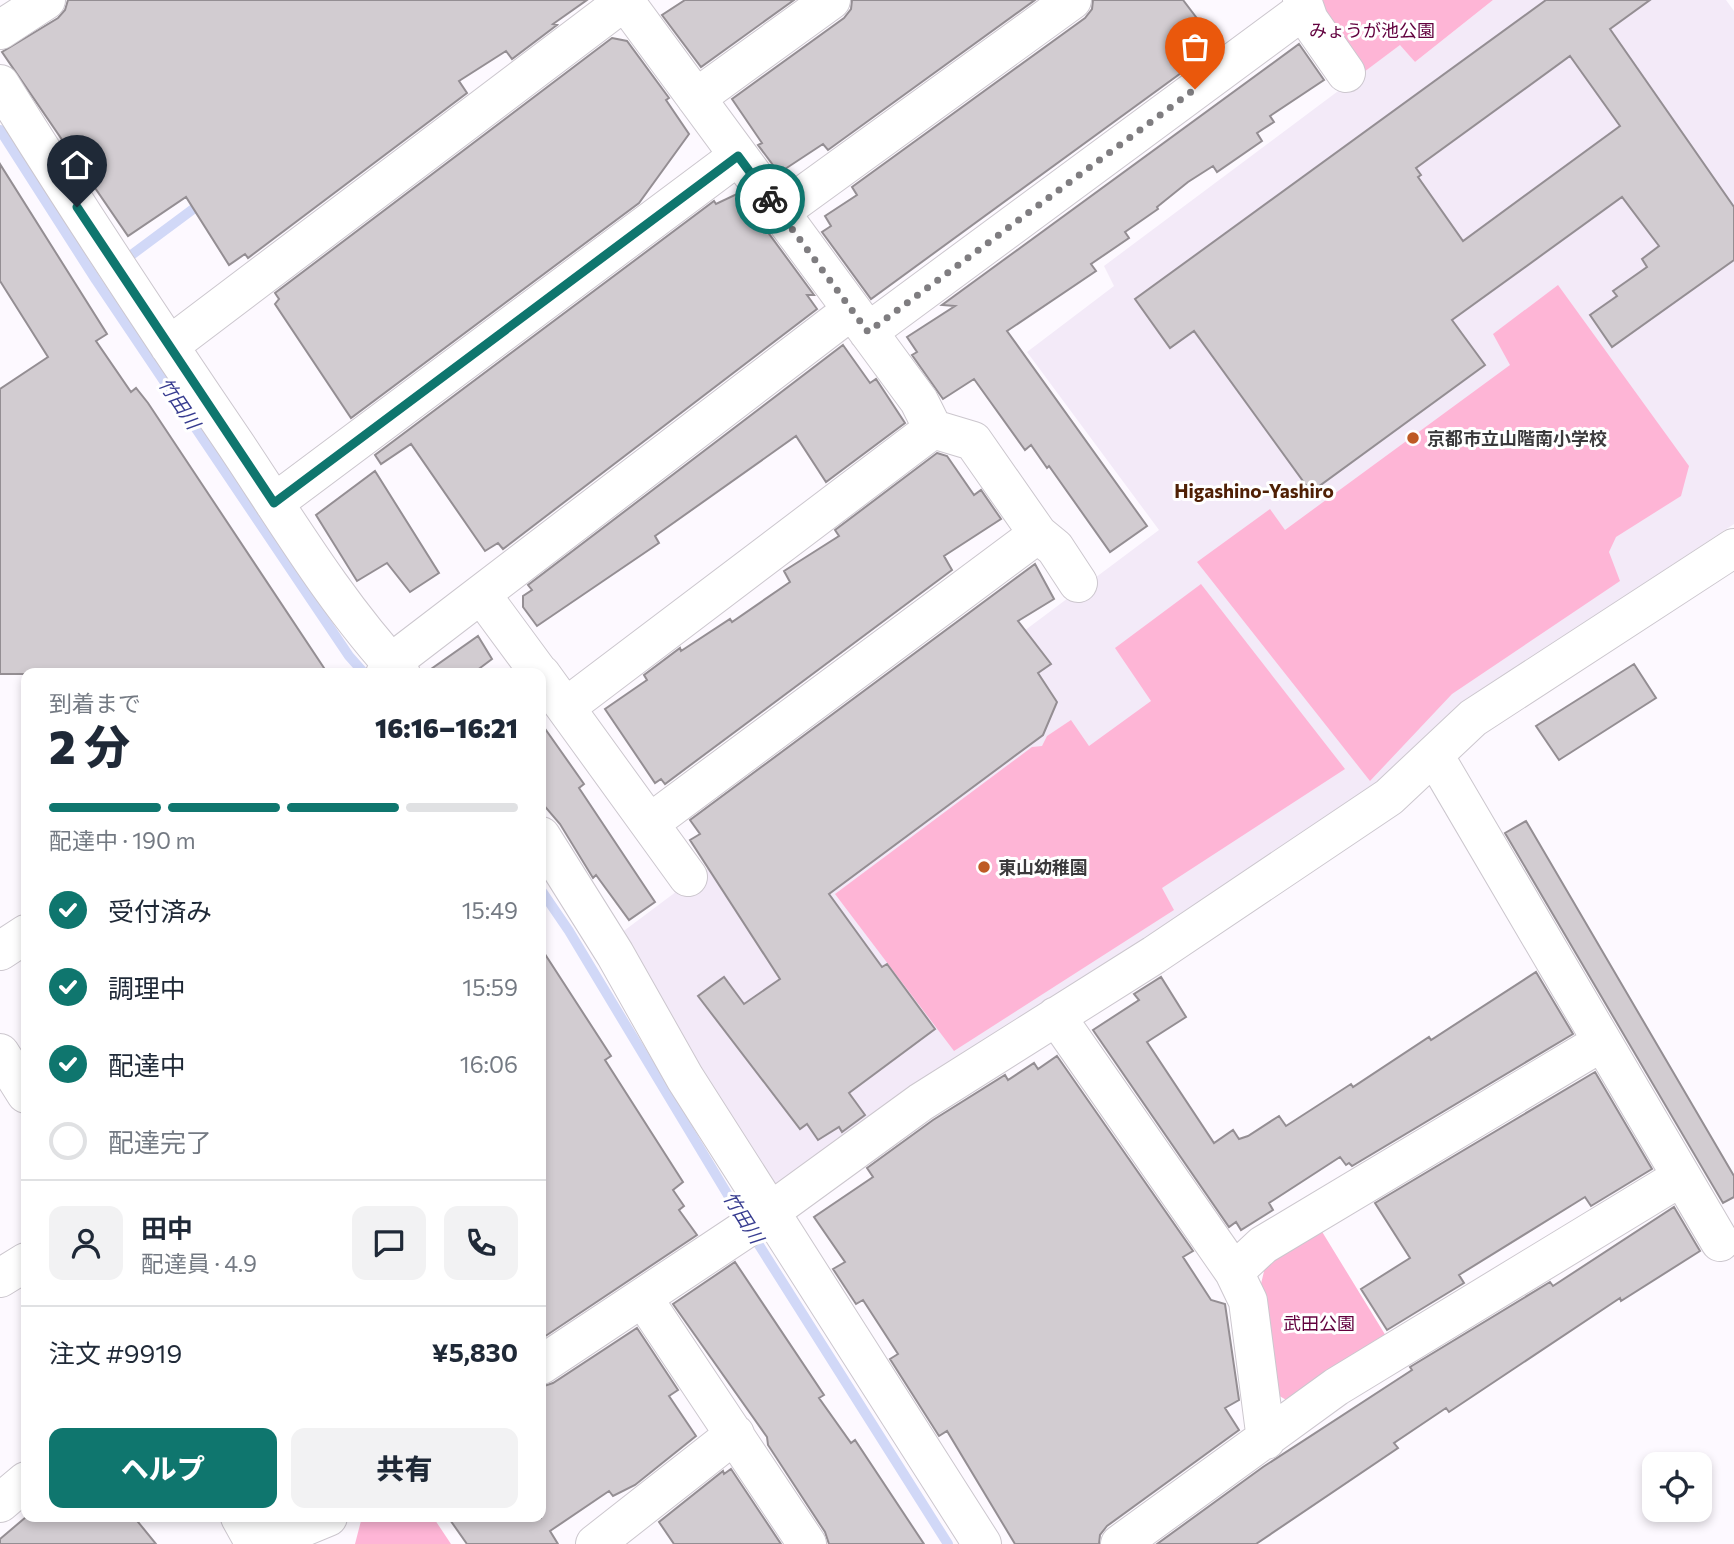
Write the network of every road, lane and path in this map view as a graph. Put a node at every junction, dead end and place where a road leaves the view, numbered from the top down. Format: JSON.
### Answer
{"nodes":[{"id":1,"x":46,"y":0,"type":"edge"},
{"id":2,"x":625,"y":0,"type":"edge"},
{"id":3,"x":831,"y":0,"type":"edge"},
{"id":4,"x":1072,"y":0,"type":"edge"},
{"id":5,"x":1303,"y":4,"type":"edge"},
{"id":6,"x":0,"y":30,"type":"edge"},
{"id":7,"x":1346,"y":73,"type":"dead end"},
{"id":8,"x":0,"y":84,"type":"edge"},
{"id":9,"x":696,"y":98,"type":"junction"},
{"id":10,"x":738,"y":156,"type":"junction"},
{"id":11,"x":780,"y":212,"type":"junction"},
{"id":12,"x":860,"y":321,"type":"junction"},
{"id":13,"x":169,"y":346,"type":"junction"},
{"id":14,"x":933,"y":429,"type":"junction"},
{"id":15,"x":274,"y":503,"type":"junction"},
{"id":16,"x":1038,"y":534,"type":"junction"},
{"id":17,"x":1734,"y":548,"type":"edge"},
{"id":18,"x":1078,"y":583,"type":"dead end"},
{"id":19,"x":481,"y":594,"type":"junction"},
{"id":20,"x":390,"y":668,"type":"edge"},
{"id":21,"x":394,"y":668,"type":"edge"},
{"id":22,"x":536,"y":668,"type":"edge"},
{"id":23,"x":546,"y":681,"type":"edge"},
{"id":24,"x":566,"y":707,"type":"junction"},
{"id":25,"x":1434,"y":755,"type":"junction"},
{"id":26,"x":650,"y":823,"type":"junction"},
{"id":27,"x":546,"y":844,"type":"edge"},
{"id":28,"x":688,"y":877,"type":"dead end"},
{"id":29,"x":21,"y":937,"type":"edge"},
{"id":30,"x":0,"y":951,"type":"edge"},
{"id":31,"x":1056,"y":1016,"type":"junction"},
{"id":32,"x":1602,"y":1042,"type":"junction"},
{"id":33,"x":0,"y":1053,"type":"edge"},
{"id":34,"x":21,"y":1086,"type":"edge"},
{"id":35,"x":1681,"y":1177,"type":"junction"},
{"id":36,"x":765,"y":1215,"type":"junction"},
{"id":37,"x":1720,"y":1242,"type":"dead end"},
{"id":38,"x":21,"y":1265,"type":"edge"},
{"id":39,"x":1234,"y":1272,"type":"junction"},
{"id":40,"x":0,"y":1278,"type":"edge"},
{"id":41,"x":643,"y":1298,"type":"junction"},
{"id":42,"x":546,"y":1362,"type":"edge"},
{"id":43,"x":735,"y":1434,"type":"junction"},
{"id":44,"x":1266,"y":1440,"type":"junction"},
{"id":45,"x":21,"y":1485,"type":"edge"},
{"id":46,"x":0,"y":1503,"type":"edge"},
{"id":47,"x":243,"y":1522,"type":"edge"},
{"id":48,"x":316,"y":1522,"type":"edge"},
{"id":49,"x":346,"y":1522,"type":"edge"},
{"id":50,"x":337,"y":1544,"type":"edge"},
{"id":51,"x":595,"y":1544,"type":"edge"},
{"id":52,"x":807,"y":1544,"type":"edge"},
{"id":53,"x":982,"y":1544,"type":"edge"},
{"id":54,"x":1121,"y":1544,"type":"edge"}],
"edges":[{"from":1,"to":6,"type":"street"},
{"from":2,"to":9,"type":"street"},
{"from":2,"to":13,"type":"street"},
{"from":3,"to":9,"type":"street"},
{"from":4,"to":11,"type":"street"},
{"from":5,"to":7,"type":"street"},
{"from":5,"to":12,"type":"street"},
{"from":8,"to":13,"type":"street"},
{"from":9,"to":10,"type":"street"},
{"from":10,"to":11,"type":"street"},
{"from":10,"to":15,"type":"street"},
{"from":11,"to":12,"type":"street"},
{"from":12,"to":14,"type":"street"},
{"from":12,"to":19,"type":"street"},
{"from":13,"to":15,"type":"street"},
{"from":14,"to":16,"type":"street"},
{"from":14,"to":24,"type":"street"},
{"from":15,"to":20,"type":"street"},
{"from":16,"to":18,"type":"street"},
{"from":16,"to":26,"type":"street"},
{"from":17,"to":25,"type":"street"},
{"from":19,"to":21,"type":"street"},
{"from":19,"to":22,"type":"street"},
{"from":23,"to":24,"type":"street"},
{"from":24,"to":26,"type":"street"},
{"from":25,"to":31,"type":"street"},
{"from":25,"to":32,"type":"street"},
{"from":26,"to":28,"type":"street"},
{"from":27,"to":36,"type":"street"},
{"from":29,"to":30,"type":"street"},
{"from":31,"to":36,"type":"street"},
{"from":31,"to":39,"type":"street"},
{"from":32,"to":35,"type":"street"},
{"from":32,"to":39,"type":"street"},
{"from":33,"to":34,"type":"street"},
{"from":35,"to":37,"type":"street"},
{"from":35,"to":44,"type":"street"},
{"from":36,"to":41,"type":"street"},
{"from":36,"to":53,"type":"street"},
{"from":38,"to":40,"type":"street"},
{"from":39,"to":44,"type":"street"},
{"from":41,"to":42,"type":"street"},
{"from":41,"to":43,"type":"street"},
{"from":43,"to":51,"type":"street"},
{"from":43,"to":52,"type":"street"},
{"from":44,"to":54,"type":"street"},
{"from":45,"to":46,"type":"street"},
{"from":47,"to":48,"type":"street"},
{"from":49,"to":50,"type":"street"}]}
